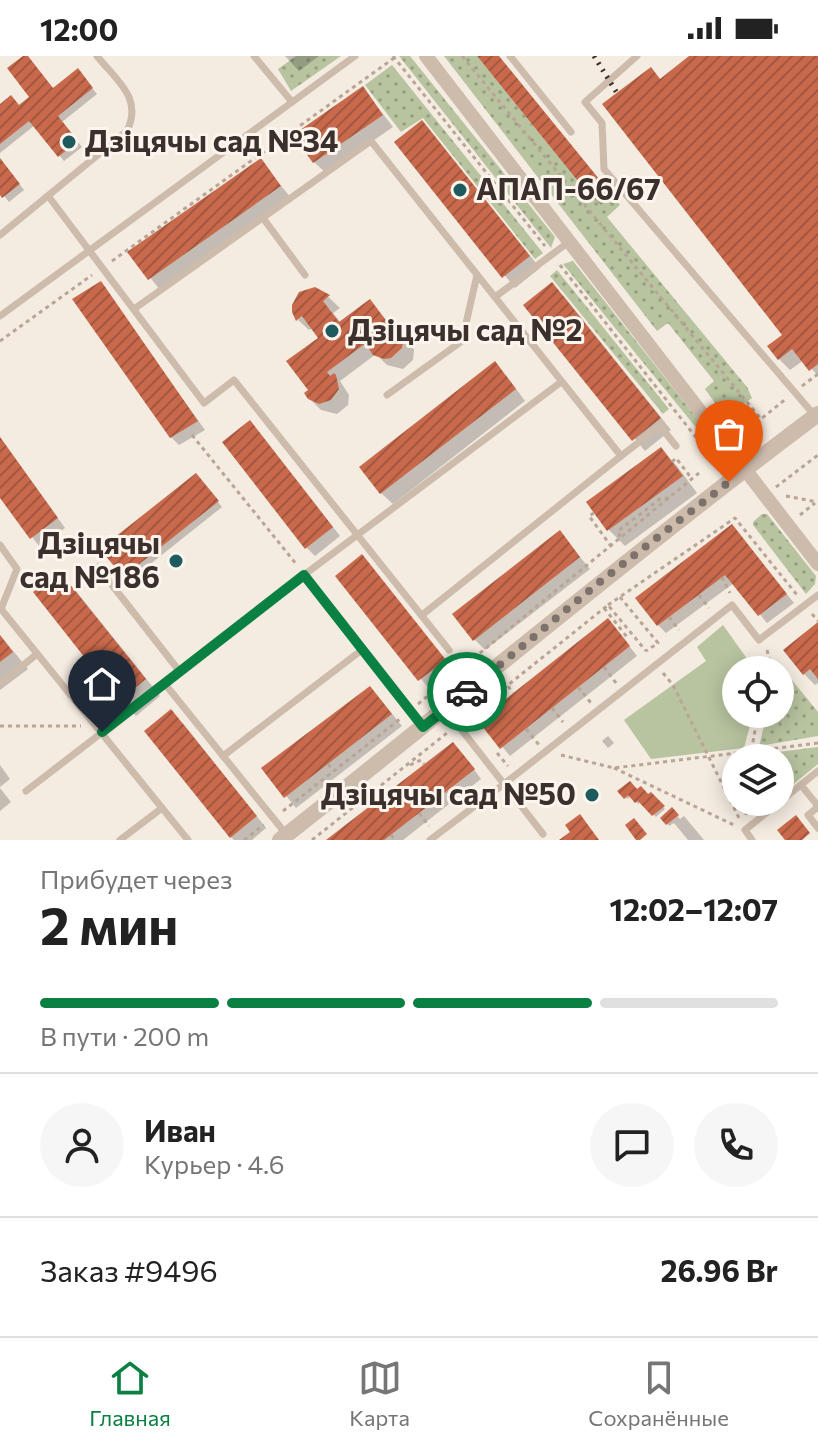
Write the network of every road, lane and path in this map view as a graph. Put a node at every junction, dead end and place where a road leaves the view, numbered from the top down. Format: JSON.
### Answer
{"nodes":[{"id":1,"x":97,"y":56,"type":"edge"},
{"id":2,"x":254,"y":56,"type":"edge"},
{"id":3,"x":355,"y":56,"type":"edge"},
{"id":4,"x":426,"y":56,"type":"edge"},
{"id":5,"x":462,"y":56,"type":"edge"},
{"id":6,"x":510,"y":56,"type":"edge"},
{"id":7,"x":637,"y":56,"type":"edge"},
{"id":8,"x":394,"y":58,"type":"edge"},
{"id":9,"x":292,"y":102,"type":"junction"},
{"id":10,"x":571,"y":132,"type":"dead end"},
{"id":11,"x":49,"y":197,"type":"junction"},
{"id":12,"x":263,"y":218,"type":"junction"},
{"id":13,"x":0,"y":235,"type":"edge"},
{"id":14,"x":570,"y":241,"type":"junction"},
{"id":15,"x":90,"y":250,"type":"junction"},
{"id":16,"x":103,"y":267,"type":"junction"},
{"id":17,"x":305,"y":275,"type":"dead end"},
{"id":18,"x":477,"y":275,"type":"junction"},
{"id":19,"x":495,"y":297,"type":"junction"},
{"id":20,"x":134,"y":309,"type":"junction"},
{"id":21,"x":0,"y":316,"type":"edge"},
{"id":22,"x":0,"y":341,"type":"edge"},
{"id":23,"x":561,"y":382,"type":"junction"},
{"id":24,"x":387,"y":395,"type":"dead end"},
{"id":25,"x":817,"y":415,"type":"edge"},
{"id":26,"x":761,"y":419,"type":"dead end"},
{"id":27,"x":192,"y":435,"type":"dead end"},
{"id":28,"x":676,"y":446,"type":"dead end"},
{"id":29,"x":818,"y":455,"type":"edge"},
{"id":30,"x":621,"y":456,"type":"junction"},
{"id":31,"x":672,"y":462,"type":"dead end"},
{"id":32,"x":745,"y":470,"type":"junction"},
{"id":33,"x":699,"y":473,"type":"dead end"},
{"id":34,"x":692,"y":479,"type":"junction"},
{"id":35,"x":776,"y":487,"type":"dead end"},
{"id":36,"x":782,"y":495,"type":"dead end"},
{"id":37,"x":669,"y":498,"type":"junction"},
{"id":38,"x":817,"y":501,"type":"edge"},
{"id":39,"x":594,"y":513,"type":"dead end"},
{"id":40,"x":800,"y":515,"type":"dead end"},
{"id":41,"x":624,"y":519,"type":"dead end"},
{"id":42,"x":626,"y":525,"type":"junction"},
{"id":43,"x":359,"y":535,"type":"junction"},
{"id":44,"x":620,"y":538,"type":"junction"},
{"id":45,"x":0,"y":545,"type":"edge"},
{"id":46,"x":611,"y":546,"type":"junction"},
{"id":47,"x":818,"y":564,"type":"edge"},
{"id":48,"x":98,"y":567,"type":"dead end"},
{"id":49,"x":304,"y":575,"type":"junction"},
{"id":50,"x":722,"y":577,"type":"dead end"},
{"id":51,"x":729,"y":587,"type":"dead end"},
{"id":52,"x":818,"y":595,"type":"edge"},
{"id":53,"x":620,"y":597,"type":"junction"},
{"id":54,"x":800,"y":599,"type":"dead end"},
{"id":55,"x":606,"y":607,"type":"junction"},
{"id":56,"x":422,"y":615,"type":"junction"},
{"id":57,"x":669,"y":617,"type":"dead end"},
{"id":58,"x":764,"y":637,"type":"junction"},
{"id":59,"x":624,"y":639,"type":"dead end"},
{"id":60,"x":687,"y":640,"type":"junction"},
{"id":61,"x":363,"y":649,"type":"junction"},
{"id":62,"x":449,"y":650,"type":"dead end"},
{"id":63,"x":646,"y":651,"type":"junction"},
{"id":64,"x":37,"y":654,"type":"junction"},
{"id":65,"x":769,"y":656,"type":"edge"},
{"id":66,"x":656,"y":664,"type":"junction"},
{"id":67,"x":433,"y":670,"type":"dead end"},
{"id":68,"x":180,"y":672,"type":"junction"},
{"id":69,"x":444,"y":683,"type":"junction"},
{"id":70,"x":0,"y":684,"type":"edge"},
{"id":71,"x":165,"y":684,"type":"junction"},
{"id":72,"x":508,"y":686,"type":"junction"},
{"id":73,"x":513,"y":693,"type":"dead end"},
{"id":74,"x":552,"y":708,"type":"dead end"},
{"id":75,"x":411,"y":710,"type":"junction"},
{"id":76,"x":446,"y":710,"type":"junction"},
{"id":77,"x":0,"y":726,"type":"edge"},
{"id":78,"x":423,"y":727,"type":"junction"},
{"id":79,"x":99,"y":729,"type":"junction"},
{"id":80,"x":477,"y":729,"type":"dead end"},
{"id":81,"x":526,"y":729,"type":"dead end"},
{"id":82,"x":451,"y":730,"type":"dead end"},
{"id":83,"x":570,"y":732,"type":"junction"},
{"id":84,"x":818,"y":743,"type":"edge"},
{"id":85,"x":794,"y":746,"type":"edge"},
{"id":86,"x":496,"y":752,"type":"dead end"},
{"id":87,"x":545,"y":752,"type":"junction"},
{"id":88,"x":722,"y":754,"type":"edge"},
{"id":89,"x":223,"y":756,"type":"junction"},
{"id":90,"x":707,"y":756,"type":"junction"},
{"id":91,"x":328,"y":764,"type":"dead end"},
{"id":92,"x":424,"y":764,"type":"dead end"},
{"id":93,"x":403,"y":768,"type":"junction"},
{"id":94,"x":614,"y":768,"type":"junction"},
{"id":95,"x":333,"y":771,"type":"junction"},
{"id":96,"x":818,"y":771,"type":"edge"},
{"id":97,"x":515,"y":775,"type":"junction"},
{"id":98,"x":504,"y":784,"type":"junction"},
{"id":99,"x":801,"y":785,"type":"junction"},
{"id":100,"x":26,"y":791,"type":"dead end"},
{"id":101,"x":447,"y":791,"type":"dead end"},
{"id":102,"x":818,"y":807,"type":"edge"},
{"id":103,"x":162,"y":808,"type":"junction"},
{"id":104,"x":419,"y":813,"type":"dead end"},
{"id":105,"x":464,"y":814,"type":"junction"},
{"id":106,"x":746,"y":816,"type":"edge"},
{"id":107,"x":274,"y":819,"type":"junction"},
{"id":108,"x":818,"y":828,"type":"edge"},
{"id":109,"x":745,"y":830,"type":"junction"},
{"id":110,"x":543,"y":834,"type":"dead end"},
{"id":111,"x":391,"y":835,"type":"dead end"},
{"id":112,"x":286,"y":838,"type":"edge"},
{"id":113,"x":434,"y":838,"type":"edge"},
{"id":114,"x":120,"y":840,"type":"edge"},
{"id":115,"x":188,"y":840,"type":"edge"},
{"id":116,"x":244,"y":840,"type":"edge"},
{"id":117,"x":312,"y":840,"type":"edge"},
{"id":118,"x":395,"y":840,"type":"edge"},
{"id":119,"x":752,"y":840,"type":"edge"}],
"edges":[{"from":1,"to":11,"type":"lane"},
{"from":2,"to":9,"type":"lane"},
{"from":3,"to":9,"type":"lane"},
{"from":4,"to":14,"type":"street"},
{"from":5,"to":26,"type":"path"},
{"from":6,"to":10,"type":"lane"},
{"from":7,"to":25,"type":"lane"},
{"from":8,"to":16,"type":"path"},
{"from":9,"to":15,"type":"lane"},
{"from":11,"to":13,"type":"lane"},
{"from":11,"to":15,"type":"lane"},
{"from":12,"to":17,"type":"lane"},
{"from":12,"to":18,"type":"lane"},
{"from":12,"to":20,"type":"lane"},
{"from":14,"to":19,"type":"lane"},
{"from":14,"to":32,"type":"street"},
{"from":15,"to":16,"type":"lane"},
{"from":15,"to":21,"type":"lane"},
{"from":16,"to":20,"type":"lane"},
{"from":16,"to":22,"type":"path"},
{"from":18,"to":19,"type":"lane"},
{"from":18,"to":24,"type":"lane"},
{"from":19,"to":23,"type":"lane"},
{"from":20,"to":43,"type":"lane"},
{"from":23,"to":30,"type":"lane"},
{"from":23,"to":43,"type":"lane"},
{"from":25,"to":32,"type":"street"},
{"from":27,"to":49,"type":"path"},
{"from":28,"to":30,"type":"lane"},
{"from":29,"to":35,"type":"path"},
{"from":30,"to":56,"type":"lane"},
{"from":31,"to":34,"type":"path"},
{"from":32,"to":47,"type":"street"},
{"from":32,"to":76,"type":"street"},
{"from":33,"to":34,"type":"path"},
{"from":34,"to":37,"type":"path"},
{"from":36,"to":38,"type":"path"},
{"from":37,"to":42,"type":"path"},
{"from":37,"to":44,"type":"path"},
{"from":38,"to":40,"type":"path"},
{"from":39,"to":46,"type":"path"},
{"from":41,"to":42,"type":"path"},
{"from":42,"to":44,"type":"path"},
{"from":43,"to":49,"type":"lane"},
{"from":43,"to":56,"type":"lane"},
{"from":44,"to":46,"type":"path"},
{"from":45,"to":64,"type":"lane"},
{"from":46,"to":69,"type":"path"},
{"from":48,"to":68,"type":"lane"},
{"from":49,"to":61,"type":"lane"},
{"from":49,"to":68,"type":"lane"},
{"from":50,"to":51,"type":"path"},
{"from":52,"to":58,"type":"lane"},
{"from":53,"to":54,"type":"path"},
{"from":53,"to":55,"type":"path"},
{"from":53,"to":63,"type":"path"},
{"from":55,"to":59,"type":"path"},
{"from":55,"to":63,"type":"path"},
{"from":55,"to":72,"type":"path"},
{"from":56,"to":62,"type":"lane"},
{"from":57,"to":60,"type":"path"},
{"from":58,"to":60,"type":"lane"},
{"from":58,"to":65,"type":"path"},
{"from":60,"to":66,"type":"lane"},
{"from":61,"to":75,"type":"lane"},
{"from":61,"to":89,"type":"lane"},
{"from":63,"to":66,"type":"path"},
{"from":64,"to":70,"type":"lane"},
{"from":64,"to":79,"type":"lane"},
{"from":66,"to":83,"type":"lane"},
{"from":66,"to":90,"type":"path"},
{"from":67,"to":69,"type":"path"},
{"from":68,"to":71,"type":"lane"},
{"from":69,"to":75,"type":"path"},
{"from":71,"to":79,"type":"lane"},
{"from":71,"to":89,"type":"lane"},
{"from":72,"to":73,"type":"path"},
{"from":72,"to":80,"type":"path"},
{"from":74,"to":83,"type":"path"},
{"from":75,"to":78,"type":"lane"},
{"from":75,"to":95,"type":"path"},
{"from":76,"to":78,"type":"street"},
{"from":76,"to":98,"type":"lane"},
{"from":77,"to":79,"type":"path"},
{"from":78,"to":112,"type":"street"},
{"from":79,"to":100,"type":"lane"},
{"from":79,"to":103,"type":"lane"},
{"from":81,"to":87,"type":"path"},
{"from":82,"to":93,"type":"path"},
{"from":83,"to":87,"type":"lane"},
{"from":84,"to":85,"type":"path"},
{"from":86,"to":97,"type":"path"},
{"from":87,"to":94,"type":"path"},
{"from":87,"to":97,"type":"lane"},
{"from":88,"to":90,"type":"path"},
{"from":89,"to":107,"type":"lane"},
{"from":90,"to":94,"type":"path"},
{"from":90,"to":109,"type":"path"},
{"from":91,"to":95,"type":"path"},
{"from":92,"to":93,"type":"path"},
{"from":93,"to":117,"type":"path"},
{"from":94,"to":109,"type":"path"},
{"from":95,"to":107,"type":"path"},
{"from":96,"to":99,"type":"lane"},
{"from":97,"to":98,"type":"lane"},
{"from":98,"to":105,"type":"lane"},
{"from":98,"to":110,"type":"lane"},
{"from":99,"to":102,"type":"lane"},
{"from":99,"to":109,"type":"lane"},
{"from":101,"to":105,"type":"path"},
{"from":102,"to":108,"type":"lane"},
{"from":103,"to":114,"type":"lane"},
{"from":103,"to":115,"type":"lane"},
{"from":104,"to":113,"type":"path"},
{"from":105,"to":113,"type":"lane"},
{"from":106,"to":109,"type":"path"},
{"from":107,"to":112,"type":"lane"},
{"from":107,"to":116,"type":"path"},
{"from":109,"to":119,"type":"lane"},
{"from":111,"to":118,"type":"path"}]}
